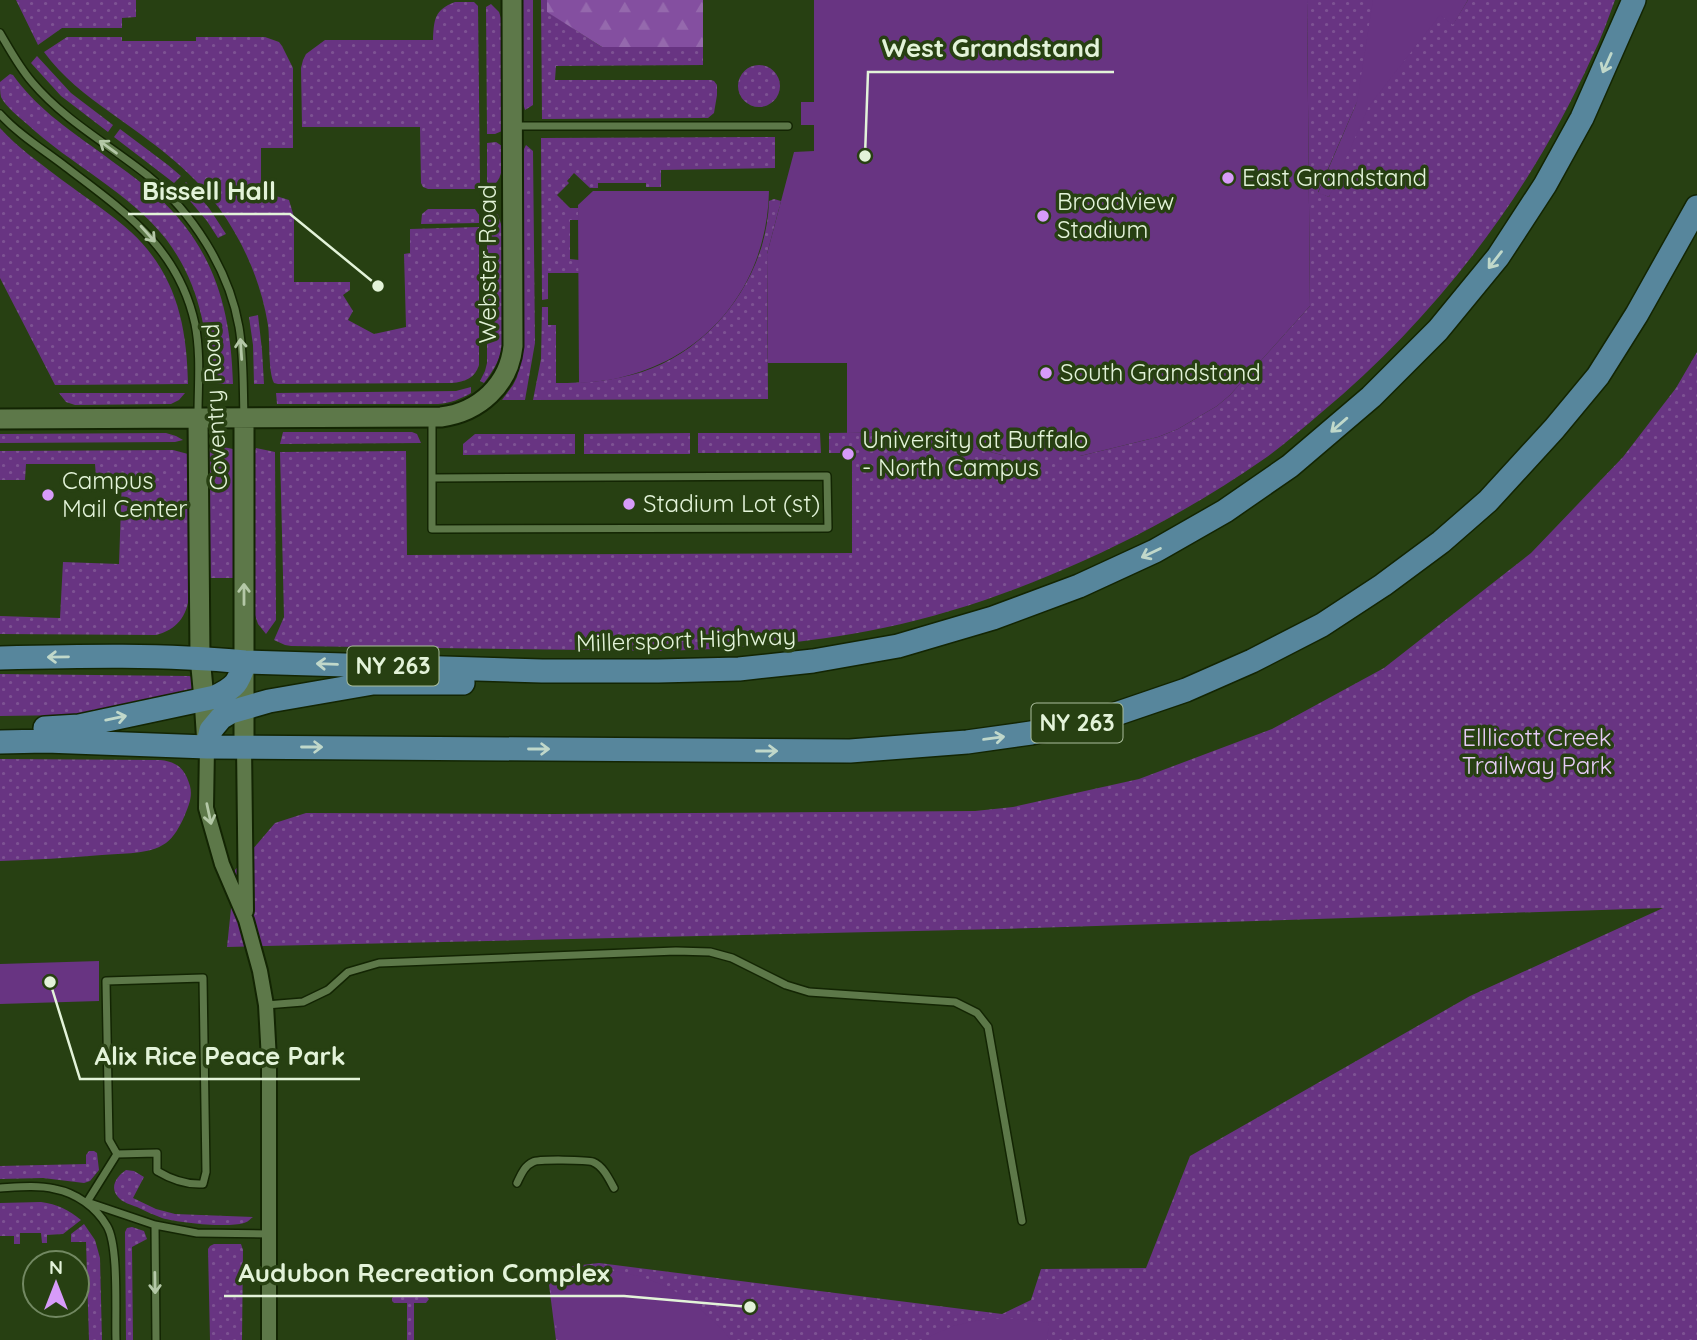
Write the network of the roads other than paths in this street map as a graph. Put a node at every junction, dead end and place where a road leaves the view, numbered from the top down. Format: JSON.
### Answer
{"nodes":[{"id":1,"x":512,"y":0,"type":"edge"},
{"id":2,"x":1634,"y":0,"type":"edge"},
{"id":3,"x":0,"y":33,"type":"edge"},
{"id":4,"x":0,"y":114,"type":"edge"},
{"id":5,"x":512,"y":126,"type":"junction"},
{"id":6,"x":788,"y":126,"type":"dead end"},
{"id":7,"x":1697,"y":207,"type":"edge"},
{"id":8,"x":198,"y":418,"type":"junction"},
{"id":9,"x":244,"y":418,"type":"junction"},
{"id":10,"x":432,"y":418,"type":"junction"},
{"id":11,"x":0,"y":419,"type":"edge"},
{"id":12,"x":433,"y":478,"type":"junction"},
{"id":13,"x":200,"y":657,"type":"junction"},
{"id":14,"x":0,"y":658,"type":"edge"},
{"id":15,"x":245,"y":662,"type":"junction"},
{"id":16,"x":542,"y":671,"type":"junction"},
{"id":17,"x":204,"y":699,"type":"junction"},
{"id":18,"x":244,"y":707,"type":"junction"},
{"id":19,"x":0,"y":733,"type":"edge"},
{"id":20,"x":0,"y":742,"type":"edge"},
{"id":21,"x":244,"y":746,"type":"junction"},
{"id":22,"x":207,"y":747,"type":"junction"},
{"id":23,"x":246,"y":920,"type":"junction"},
{"id":24,"x":266,"y":1005,"type":"junction"},
{"id":25,"x":117,"y":1154,"type":"junction"},
{"id":26,"x":517,"y":1183,"type":"dead end"},
{"id":27,"x":0,"y":1188,"type":"edge"},
{"id":28,"x":614,"y":1188,"type":"dead end"},
{"id":29,"x":87,"y":1202,"type":"junction"},
{"id":30,"x":1022,"y":1221,"type":"dead end"},
{"id":31,"x":155,"y":1225,"type":"junction"},
{"id":32,"x":270,"y":1234,"type":"junction"},
{"id":33,"x":116,"y":1340,"type":"edge"},
{"id":34,"x":156,"y":1340,"type":"edge"},
{"id":35,"x":269,"y":1340,"type":"edge"}],
"edges":[{"from":1,"to":5,"type":"street","name":"Webster Road"},
{"from":2,"to":16,"type":"main road","name":"Millersport Highway","number":"NY 263","one_way":true},
{"from":9,"to":3,"type":"lane","name":"Coventry Road","one_way":true},
{"from":4,"to":8,"type":"lane","name":"Coventry Road","one_way":true},
{"from":5,"to":6,"type":"lane"},
{"from":5,"to":10,"type":"street","name":"Webster Road"},
{"from":21,"to":7,"type":"main road","number":"NY 263","one_way":true},
{"from":8,"to":9,"type":"street","name":"Webster Road"},
{"from":8,"to":11,"type":"street","name":"Webster Road"},
{"from":8,"to":13,"type":"street","name":"Coventry Road"},
{"from":9,"to":10,"type":"street","name":"Webster Road"},
{"from":15,"to":9,"type":"street","name":"Coventry Road","one_way":true},
{"from":10,"to":12,"type":"lane"},
{"from":12,"to":12,"type":"lane"},
{"from":13,"to":14,"type":"main road","name":"Millersport Highway","number":"NY 263","one_way":true},
{"from":13,"to":15,"type":"main road","name":"Millersport Highway","number":"NY 263"},
{"from":13,"to":17,"type":"street","name":"Coventry Road"},
{"from":16,"to":15,"type":"main road","name":"Millersport Highway","number":"NY 263","one_way":true},
{"from":15,"to":17,"type":"main road"},
{"from":15,"to":18,"type":"street","name":"Coventry Road"},
{"from":16,"to":18,"type":"main road"},
{"from":19,"to":17,"type":"main road","one_way":true},
{"from":17,"to":22,"type":"street","name":"Coventry Road"},
{"from":18,"to":21,"type":"street","name":"Coventry Road"},
{"from":18,"to":22,"type":"main road"},
{"from":20,"to":22,"type":"main road","number":"NY 263"},
{"from":21,"to":22,"type":"main road","number":"NY 263"},
{"from":21,"to":23,"type":"street"},
{"from":22,"to":23,"type":"street","one_way":true},
{"from":23,"to":24,"type":"street"},
{"from":24,"to":30,"type":"lane"},
{"from":24,"to":32,"type":"street"},
{"from":25,"to":25,"type":"lane"},
{"from":25,"to":29,"type":"lane"},
{"from":26,"to":28,"type":"lane"},
{"from":27,"to":29,"type":"lane"},
{"from":29,"to":31,"type":"lane"},
{"from":29,"to":33,"type":"lane"},
{"from":31,"to":32,"type":"lane"},
{"from":31,"to":34,"type":"lane","one_way":true},
{"from":32,"to":35,"type":"street"}]}
